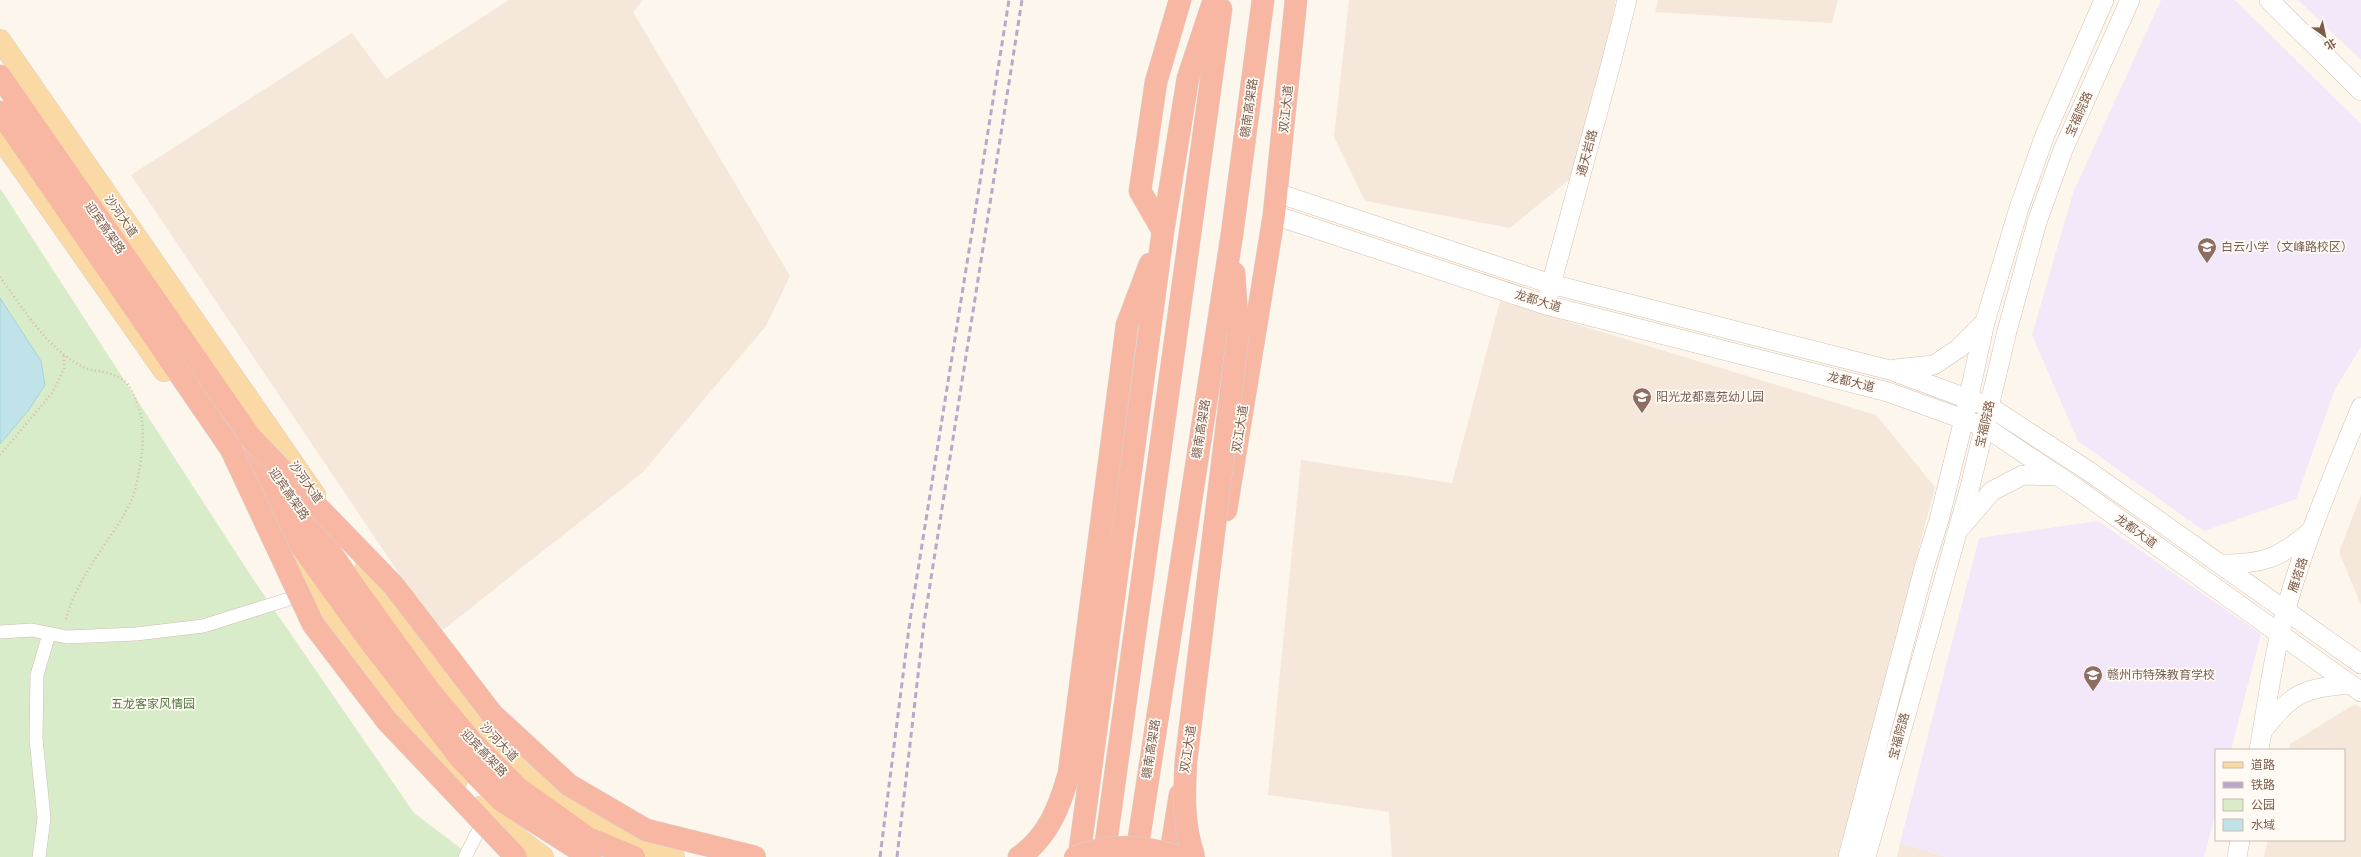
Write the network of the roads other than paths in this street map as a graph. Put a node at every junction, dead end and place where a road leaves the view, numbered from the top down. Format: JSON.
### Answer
{"nodes":[{"id":1,"x":1180,"y":0,"type":"edge"},
{"id":2,"x":1214,"y":0,"type":"edge"},
{"id":3,"x":1223,"y":0,"type":"edge"},
{"id":4,"x":1263,"y":0,"type":"edge"},
{"id":5,"x":1296,"y":0,"type":"edge"},
{"id":6,"x":1626,"y":0,"type":"edge"},
{"id":7,"x":2104,"y":0,"type":"edge"},
{"id":8,"x":2130,"y":0,"type":"edge"},
{"id":9,"x":2269,"y":0,"type":"edge"},
{"id":10,"x":0,"y":40,"type":"edge"},
{"id":11,"x":0,"y":76,"type":"edge"},
{"id":12,"x":2361,"y":91,"type":"edge"},
{"id":13,"x":0,"y":112,"type":"edge"},
{"id":14,"x":0,"y":137,"type":"edge"},
{"id":15,"x":1277,"y":193,"type":"junction"},
{"id":16,"x":1274,"y":215,"type":"junction"},
{"id":17,"x":1163,"y":231,"type":"junction"},
{"id":18,"x":1232,"y":234,"type":"junction"},
{"id":19,"x":1551,"y":284,"type":"junction"},
{"id":20,"x":1546,"y":304,"type":"junction"},
{"id":21,"x":1985,"y":322,"type":"junction"},
{"id":22,"x":1890,"y":370,"type":"junction"},
{"id":23,"x":1968,"y":399,"type":"junction"},
{"id":24,"x":1990,"y":407,"type":"junction"},
{"id":25,"x":2361,"y":407,"type":"edge"},
{"id":26,"x":1964,"y":419,"type":"junction"},
{"id":27,"x":1985,"y":427,"type":"junction"},
{"id":28,"x":249,"y":436,"type":"junction"},
{"id":29,"x":231,"y":449,"type":"junction"},
{"id":30,"x":2057,"y":476,"type":"junction"},
{"id":31,"x":2313,"y":529,"type":"junction"},
{"id":32,"x":1958,"y":530,"type":"junction"},
{"id":33,"x":2220,"y":564,"type":"junction"},
{"id":34,"x":286,"y":600,"type":"dead end"},
{"id":35,"x":2286,"y":610,"type":"junction"},
{"id":36,"x":0,"y":632,"type":"edge"},
{"id":37,"x":2280,"y":634,"type":"junction"},
{"id":38,"x":55,"y":635,"type":"junction"},
{"id":39,"x":2361,"y":664,"type":"edge"},
{"id":40,"x":2356,"y":688,"type":"edge"},
{"id":41,"x":2262,"y":730,"type":"junction"},
{"id":42,"x":2259,"y":749,"type":"edge"},
{"id":43,"x":487,"y":815,"type":"junction"},
{"id":44,"x":2240,"y":841,"type":"edge"},
{"id":45,"x":39,"y":857,"type":"edge"},
{"id":46,"x":465,"y":857,"type":"edge"},
{"id":47,"x":516,"y":857,"type":"edge"},
{"id":48,"x":543,"y":857,"type":"edge"},
{"id":49,"x":590,"y":857,"type":"edge"},
{"id":50,"x":634,"y":857,"type":"edge"},
{"id":51,"x":674,"y":857,"type":"edge"},
{"id":52,"x":755,"y":857,"type":"edge"},
{"id":53,"x":1019,"y":857,"type":"edge"},
{"id":54,"x":1075,"y":857,"type":"edge"},
{"id":55,"x":1079,"y":857,"type":"edge"},
{"id":56,"x":1104,"y":857,"type":"edge"},
{"id":57,"x":1136,"y":857,"type":"edge"},
{"id":58,"x":1170,"y":857,"type":"edge"},
{"id":59,"x":1179,"y":857,"type":"edge"},
{"id":60,"x":1194,"y":857,"type":"edge"},
{"id":61,"x":1848,"y":857,"type":"edge"},
{"id":62,"x":1866,"y":857,"type":"edge"},
{"id":63,"x":2237,"y":857,"type":"edge"}],
"edges":[{"from":1,"to":17,"type":"highway"},
{"from":2,"to":17,"type":"highway"},
{"from":3,"to":56,"type":"highway"},
{"from":4,"to":18,"type":"highway","name":"赣南高架路"},
{"from":5,"to":15,"type":"highway","name":"双江大道"},
{"from":6,"to":19,"type":"main road","name":"通天岩路"},
{"from":7,"to":21,"type":"main road","name":"宝福院路"},
{"from":8,"to":24,"type":"main road","name":"宝福院路"},
{"from":9,"to":12,"type":"main road"},
{"from":10,"to":51,"type":"main road","name":"沙河大道"},
{"from":11,"to":28,"type":"highway","name":"迎宾高架路"},
{"from":13,"to":29,"type":"highway","name":"迎宾高架路"},
{"from":14,"to":43,"type":"main road"},
{"from":15,"to":16,"type":"highway","name":"双江大道"},
{"from":15,"to":19,"type":"main road","name":"龙都大道"},
{"from":16,"to":20,"type":"main road","name":"龙都大道"},
{"from":16,"to":58,"type":"highway","name":"双江大道"},
{"from":17,"to":53,"type":"highway"},
{"from":17,"to":55,"type":"highway"},
{"from":18,"to":57,"type":"highway","name":"赣南高架路"},
{"from":18,"to":60,"type":"highway","bridge":true},
{"from":19,"to":20,"type":"main road","name":"通天岩路"},
{"from":19,"to":22,"type":"main road","name":"龙都大道"},
{"from":20,"to":26,"type":"main road","name":"龙都大道"},
{"from":21,"to":22,"type":"main road"},
{"from":21,"to":23,"type":"main road","name":"宝福院路"},
{"from":22,"to":23,"type":"main road","name":"龙都大道"},
{"from":23,"to":24,"type":"main road","name":"龙都大道"},
{"from":23,"to":26,"type":"main road","name":"宝福院路"},
{"from":24,"to":27,"type":"main road","name":"宝福院路"},
{"from":24,"to":33,"type":"main road","name":"龙都大道"},
{"from":25,"to":31,"type":"main road","name":"雁塔路"},
{"from":26,"to":27,"type":"main road","name":"龙都大道"},
{"from":26,"to":61,"type":"main road","name":"宝福院路"},
{"from":27,"to":30,"type":"main road","name":"龙都大道"},
{"from":27,"to":32,"type":"main road","name":"宝福院路"},
{"from":28,"to":50,"type":"highway","name":"迎宾高架路","bridge":true},
{"from":28,"to":52,"type":"highway","bridge":true},
{"from":29,"to":47,"type":"highway","bridge":true},
{"from":29,"to":49,"type":"highway","name":"迎宾高架路","bridge":true},
{"from":30,"to":32,"type":"main road"},
{"from":30,"to":37,"type":"main road","name":"龙都大道"},
{"from":31,"to":33,"type":"main road"},
{"from":31,"to":35,"type":"main road","name":"雁塔路"},
{"from":32,"to":62,"type":"main road","name":"宝福院路"},
{"from":33,"to":35,"type":"main road","name":"龙都大道"},
{"from":34,"to":38,"type":"street"},
{"from":35,"to":37,"type":"main road","name":"雁塔路"},
{"from":35,"to":39,"type":"main road","name":"龙都大道"},
{"from":36,"to":38,"type":"street"},
{"from":37,"to":40,"type":"main road","name":"龙都大道"},
{"from":37,"to":41,"type":"main road","name":"雁塔路"},
{"from":38,"to":45,"type":"street"},
{"from":40,"to":41,"type":"main road"},
{"from":41,"to":42,"type":"main road","name":"雁塔路"},
{"from":43,"to":46,"type":"street"},
{"from":43,"to":48,"type":"main road"},
{"from":44,"to":63,"type":"main road"},
{"from":54,"to":59,"type":"highway","bridge":true}]}
